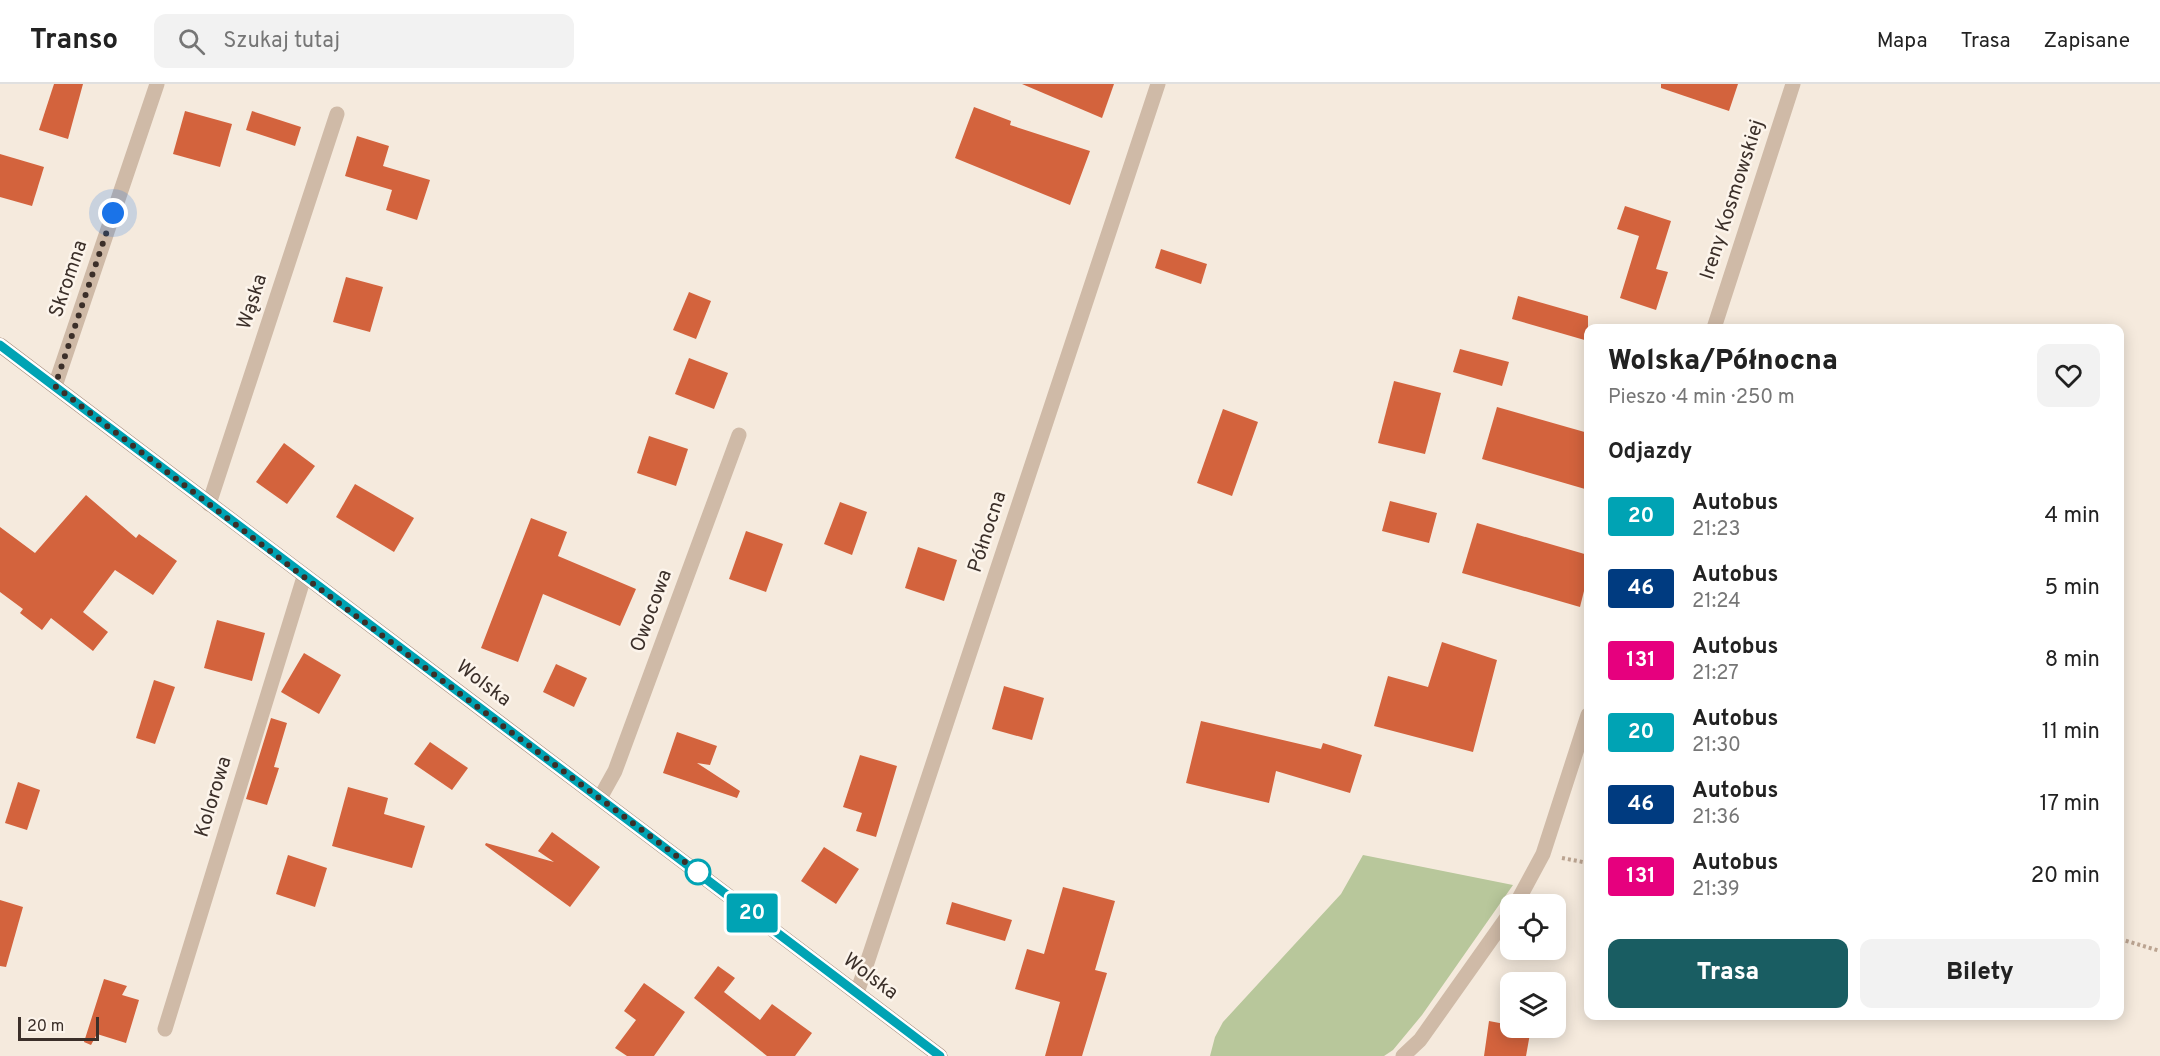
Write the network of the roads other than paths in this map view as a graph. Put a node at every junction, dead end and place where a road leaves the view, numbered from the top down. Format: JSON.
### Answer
{"nodes":[{"id":1,"x":157,"y":84,"type":"edge"},
{"id":2,"x":1158,"y":84,"type":"edge"},
{"id":3,"x":1793,"y":84,"type":"edge"},
{"id":4,"x":337,"y":114,"type":"dead end"},
{"id":5,"x":1715,"y":324,"type":"edge"},
{"id":6,"x":0,"y":345,"type":"edge"},
{"id":7,"x":55,"y":386,"type":"junction"},
{"id":8,"x":739,"y":435,"type":"dead end"},
{"id":9,"x":209,"y":504,"type":"junction"},
{"id":10,"x":304,"y":577,"type":"junction"},
{"id":11,"x":1584,"y":727,"type":"edge"},
{"id":12,"x":600,"y":798,"type":"junction"},
{"id":13,"x":1521,"y":894,"type":"edge"},
{"id":14,"x":1500,"y":927,"type":"edge"},
{"id":15,"x":857,"y":993,"type":"junction"},
{"id":16,"x":165,"y":1029,"type":"dead end"},
{"id":17,"x":940,"y":1056,"type":"edge"},
{"id":18,"x":1403,"y":1056,"type":"edge"}],
"edges":[{"from":1,"to":7,"type":"street","name":"Skromna"},
{"from":2,"to":15,"type":"street","name":"Północna"},
{"from":3,"to":5,"type":"street","name":"Ireny Kosmowskiej"},
{"from":4,"to":9,"type":"street","name":"Wąska"},
{"from":6,"to":7,"type":"street","name":"Wolska"},
{"from":7,"to":9,"type":"street","name":"Wolska"},
{"from":8,"to":12,"type":"street","name":"Owocowa"},
{"from":9,"to":10,"type":"street","name":"Wolska"},
{"from":10,"to":12,"type":"street","name":"Wolska"},
{"from":10,"to":16,"type":"street","name":"Kolorowa"},
{"from":11,"to":13,"type":"street"},
{"from":12,"to":15,"type":"street","name":"Wolska"},
{"from":14,"to":18,"type":"street"},
{"from":15,"to":17,"type":"street","name":"Wolska"}]}
